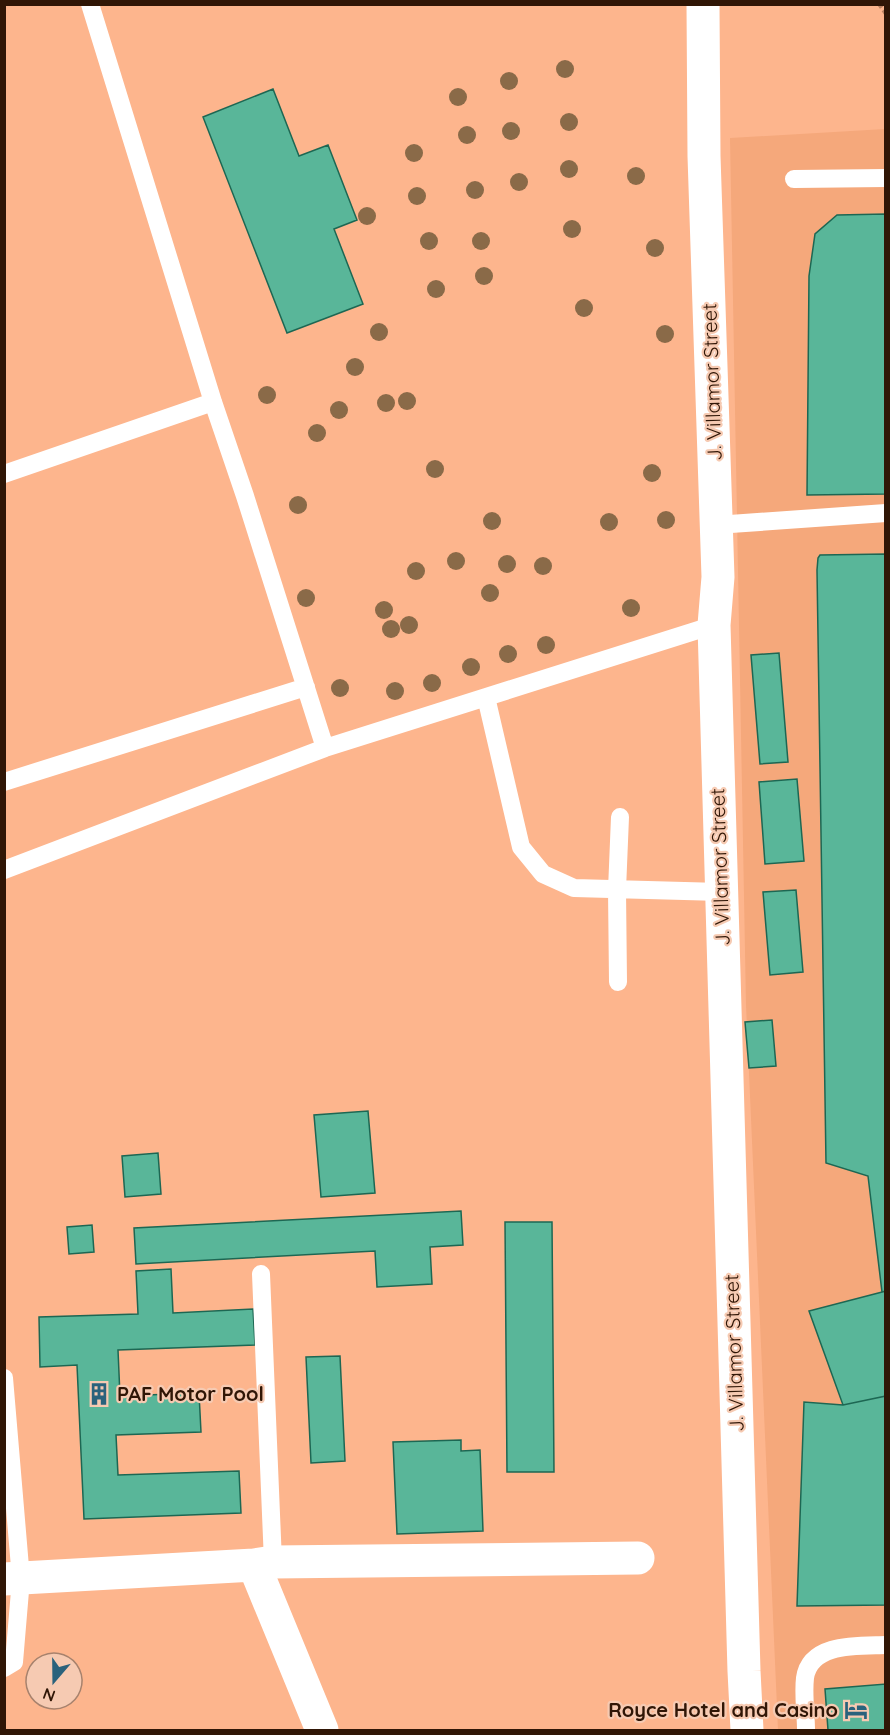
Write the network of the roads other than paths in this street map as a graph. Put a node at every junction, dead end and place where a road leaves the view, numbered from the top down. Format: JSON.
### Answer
{"nodes":[{"id":1,"x":90,"y":4,"type":"edge"},
{"id":2,"x":703,"y":4,"type":"edge"},
{"id":3,"x":885,"y":178,"type":"edge"},
{"id":4,"x":794,"y":179,"type":"dead end"},
{"id":5,"x":213,"y":402,"type":"junction"},
{"id":6,"x":4,"y":474,"type":"edge"},
{"id":7,"x":885,"y":513,"type":"edge"},
{"id":8,"x":716,"y":525,"type":"junction"},
{"id":9,"x":714,"y":625,"type":"junction"},
{"id":10,"x":306,"y":687,"type":"junction"},
{"id":11,"x":486,"y":697,"type":"junction"},
{"id":12,"x":325,"y":748,"type":"junction"},
{"id":13,"x":4,"y":782,"type":"edge"},
{"id":14,"x":620,"y":817,"type":"dead end"},
{"id":15,"x":4,"y":870,"type":"edge"},
{"id":16,"x":617,"y":890,"type":"junction"},
{"id":17,"x":721,"y":892,"type":"junction"},
{"id":18,"x":618,"y":982,"type":"dead end"},
{"id":19,"x":261,"y":1274,"type":"dead end"},
{"id":20,"x":4,"y":1378,"type":"edge"},
{"id":21,"x":638,"y":1558,"type":"dead end"},
{"id":22,"x":264,"y":1563,"type":"junction"},
{"id":23,"x":13,"y":1579,"type":"edge"},
{"id":24,"x":885,"y":1645,"type":"edge"},
{"id":25,"x":4,"y":1668,"type":"edge"},
{"id":26,"x":322,"y":1731,"type":"edge"},
{"id":27,"x":747,"y":1731,"type":"edge"},
{"id":28,"x":806,"y":1731,"type":"edge"}],
"edges":[{"from":1,"to":5,"type":"lane"},
{"from":2,"to":8,"type":"street","name":"J. Villamor Street"},
{"from":3,"to":4,"type":"lane"},
{"from":5,"to":6,"type":"lane"},
{"from":5,"to":10,"type":"lane"},
{"from":7,"to":8,"type":"lane"},
{"from":8,"to":9,"type":"street","name":"J. Villamor Street"},
{"from":9,"to":11,"type":"lane"},
{"from":9,"to":17,"type":"street","name":"J. Villamor Street"},
{"from":10,"to":12,"type":"lane"},
{"from":10,"to":13,"type":"lane"},
{"from":11,"to":12,"type":"lane"},
{"from":11,"to":16,"type":"lane"},
{"from":12,"to":15,"type":"lane"},
{"from":14,"to":16,"type":"lane"},
{"from":16,"to":17,"type":"lane"},
{"from":16,"to":18,"type":"lane"},
{"from":17,"to":27,"type":"street","name":"J. Villamor Street"},
{"from":19,"to":22,"type":"lane"},
{"from":20,"to":23,"type":"lane"},
{"from":21,"to":22,"type":"street"},
{"from":22,"to":23,"type":"street"},
{"from":22,"to":26,"type":"street"},
{"from":23,"to":25,"type":"lane"},
{"from":24,"to":28,"type":"lane"}]}
